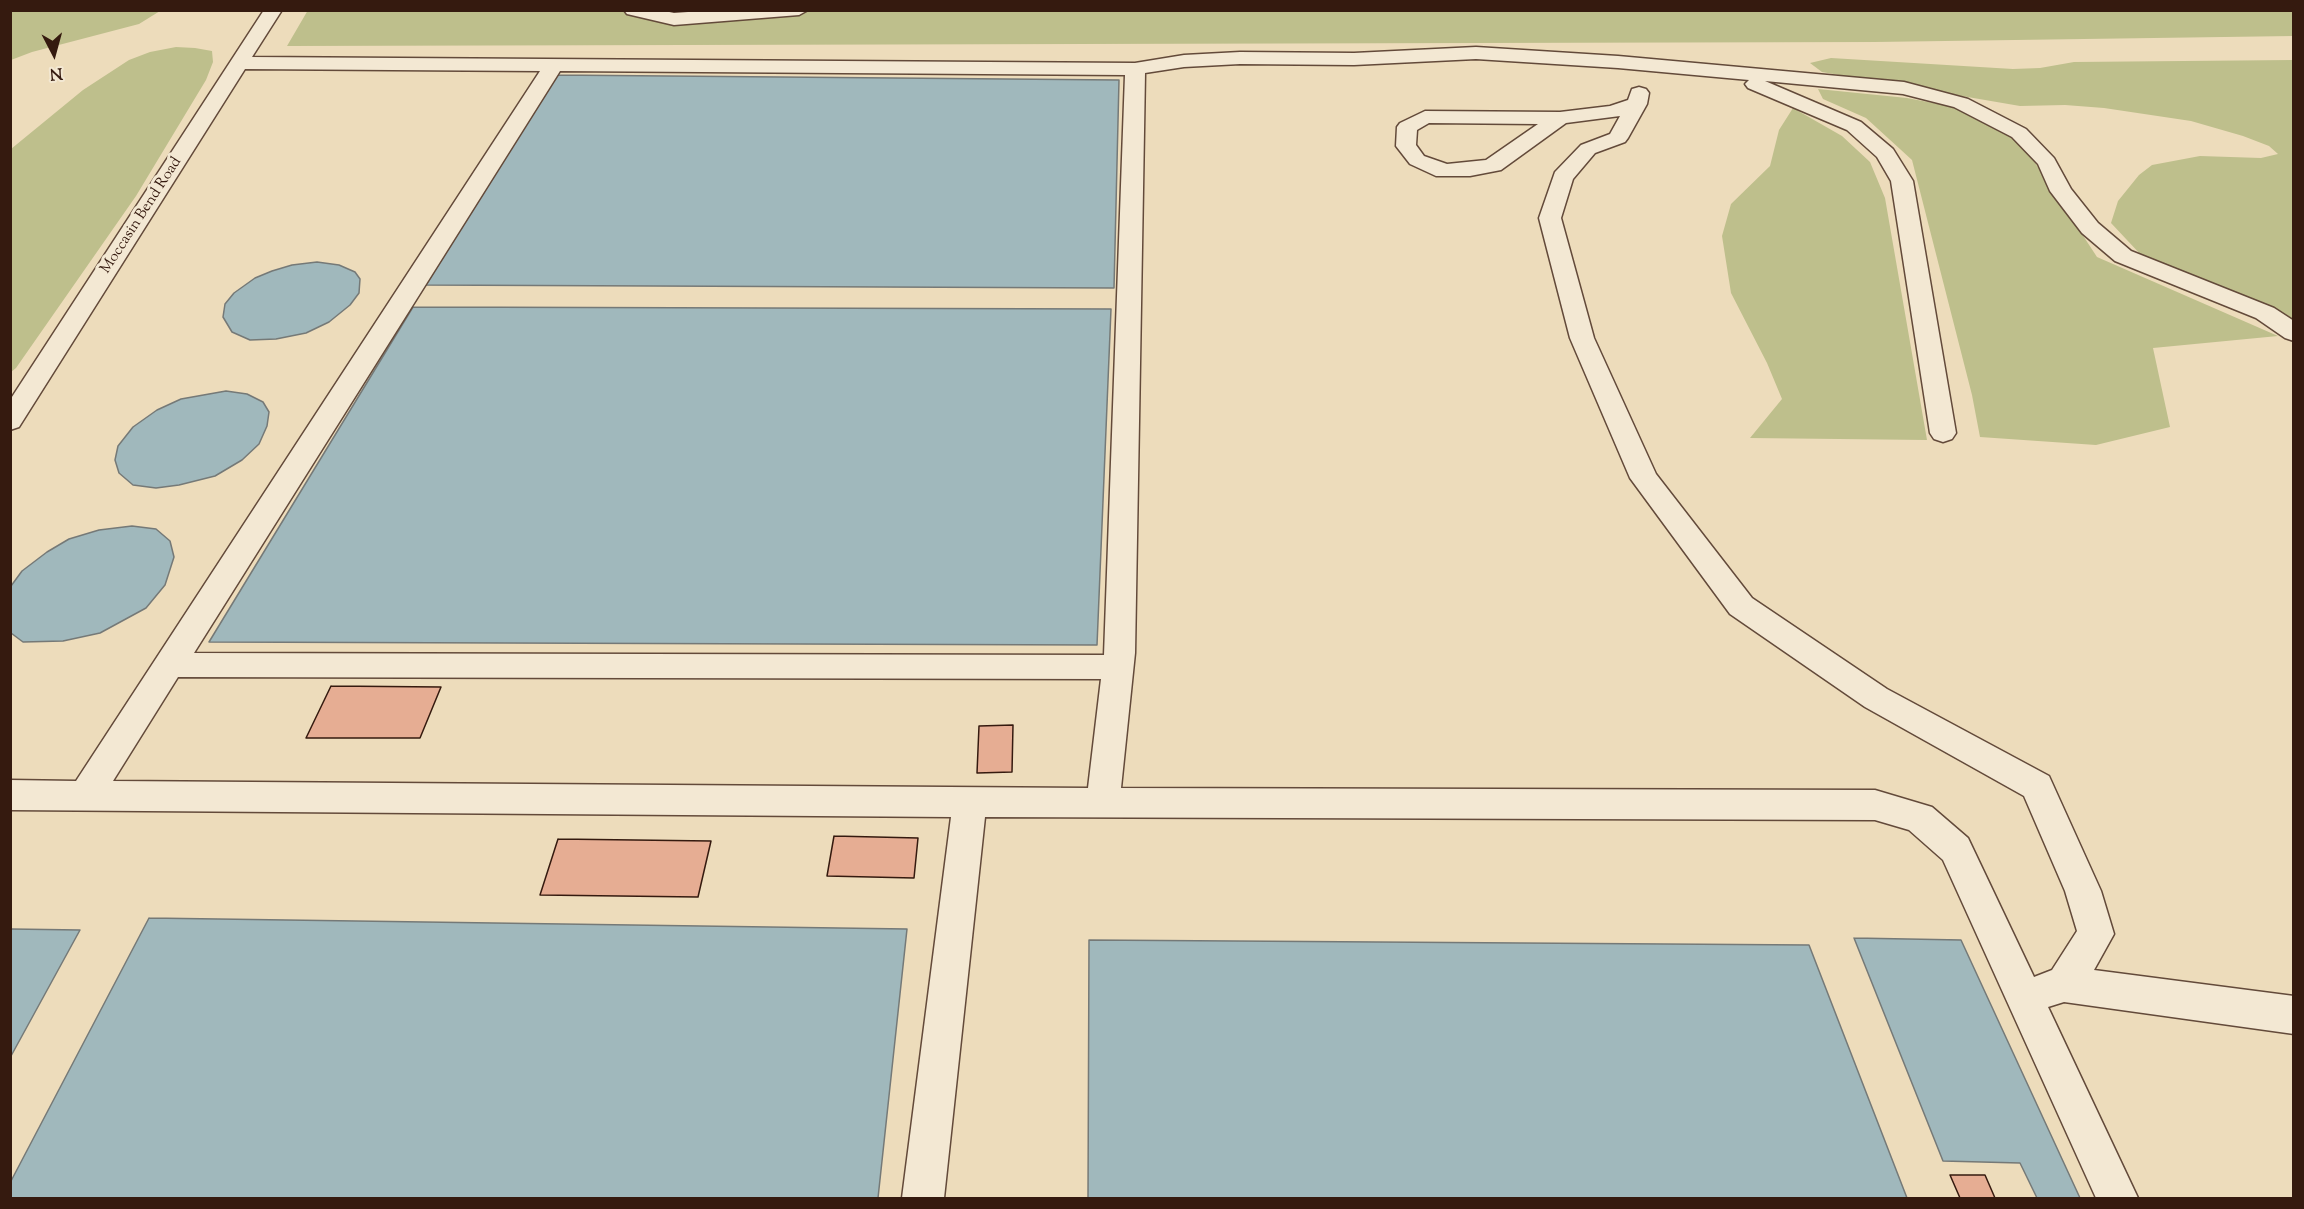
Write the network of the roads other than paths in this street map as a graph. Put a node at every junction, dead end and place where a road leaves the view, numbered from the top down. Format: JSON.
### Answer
{"nodes":[{"id":1,"x":273,"y":10,"type":"edge"},
{"id":2,"x":633,"y":10,"type":"edge"},
{"id":3,"x":800,"y":10,"type":"edge"},
{"id":4,"x":1618,"y":62,"type":"junction"},
{"id":5,"x":240,"y":63,"type":"junction"},
{"id":6,"x":552,"y":66,"type":"junction"},
{"id":7,"x":1135,"y":69,"type":"junction"},
{"id":8,"x":1724,"y":72,"type":"junction"},
{"id":9,"x":1637,"y":104,"type":"junction"},
{"id":10,"x":1560,"y":118,"type":"junction"},
{"id":11,"x":2294,"y":333,"type":"edge"},
{"id":12,"x":10,"y":421,"type":"edge"},
{"id":13,"x":1943,"y":433,"type":"dead end"},
{"id":14,"x":168,"y":665,"type":"junction"},
{"id":15,"x":1118,"y":668,"type":"junction"},
{"id":16,"x":10,"y":795,"type":"edge"},
{"id":17,"x":85,"y":796,"type":"junction"},
{"id":18,"x":970,"y":802,"type":"junction"},
{"id":19,"x":1103,"y":802,"type":"junction"},
{"id":20,"x":2064,"y":984,"type":"junction"},
{"id":21,"x":2025,"y":996,"type":"junction"},
{"id":22,"x":2294,"y":1015,"type":"edge"},
{"id":23,"x":923,"y":1198,"type":"edge"},
{"id":24,"x":2117,"y":1198,"type":"edge"}],
"edges":[{"from":1,"to":5,"type":"street","name":"Moccasin Bend Road"},
{"from":2,"to":3,"type":"street"},
{"from":4,"to":7,"type":"street"},
{"from":4,"to":8,"type":"street"},
{"from":4,"to":9,"type":"street"},
{"from":5,"to":6,"type":"street"},
{"from":5,"to":12,"type":"street","name":"Moccasin Bend Road"},
{"from":6,"to":7,"type":"street"},
{"from":6,"to":14,"type":"street"},
{"from":7,"to":15,"type":"street"},
{"from":8,"to":11,"type":"street"},
{"from":8,"to":13,"type":"street"},
{"from":9,"to":10,"type":"street"},
{"from":9,"to":20,"type":"street"},
{"from":10,"to":10,"type":"street"},
{"from":14,"to":15,"type":"street"},
{"from":14,"to":17,"type":"street"},
{"from":15,"to":19,"type":"street"},
{"from":16,"to":17,"type":"street"},
{"from":17,"to":18,"type":"street"},
{"from":18,"to":19,"type":"street"},
{"from":18,"to":23,"type":"street"},
{"from":19,"to":21,"type":"street"},
{"from":20,"to":21,"type":"street"},
{"from":20,"to":22,"type":"street"},
{"from":21,"to":24,"type":"street"}]}
